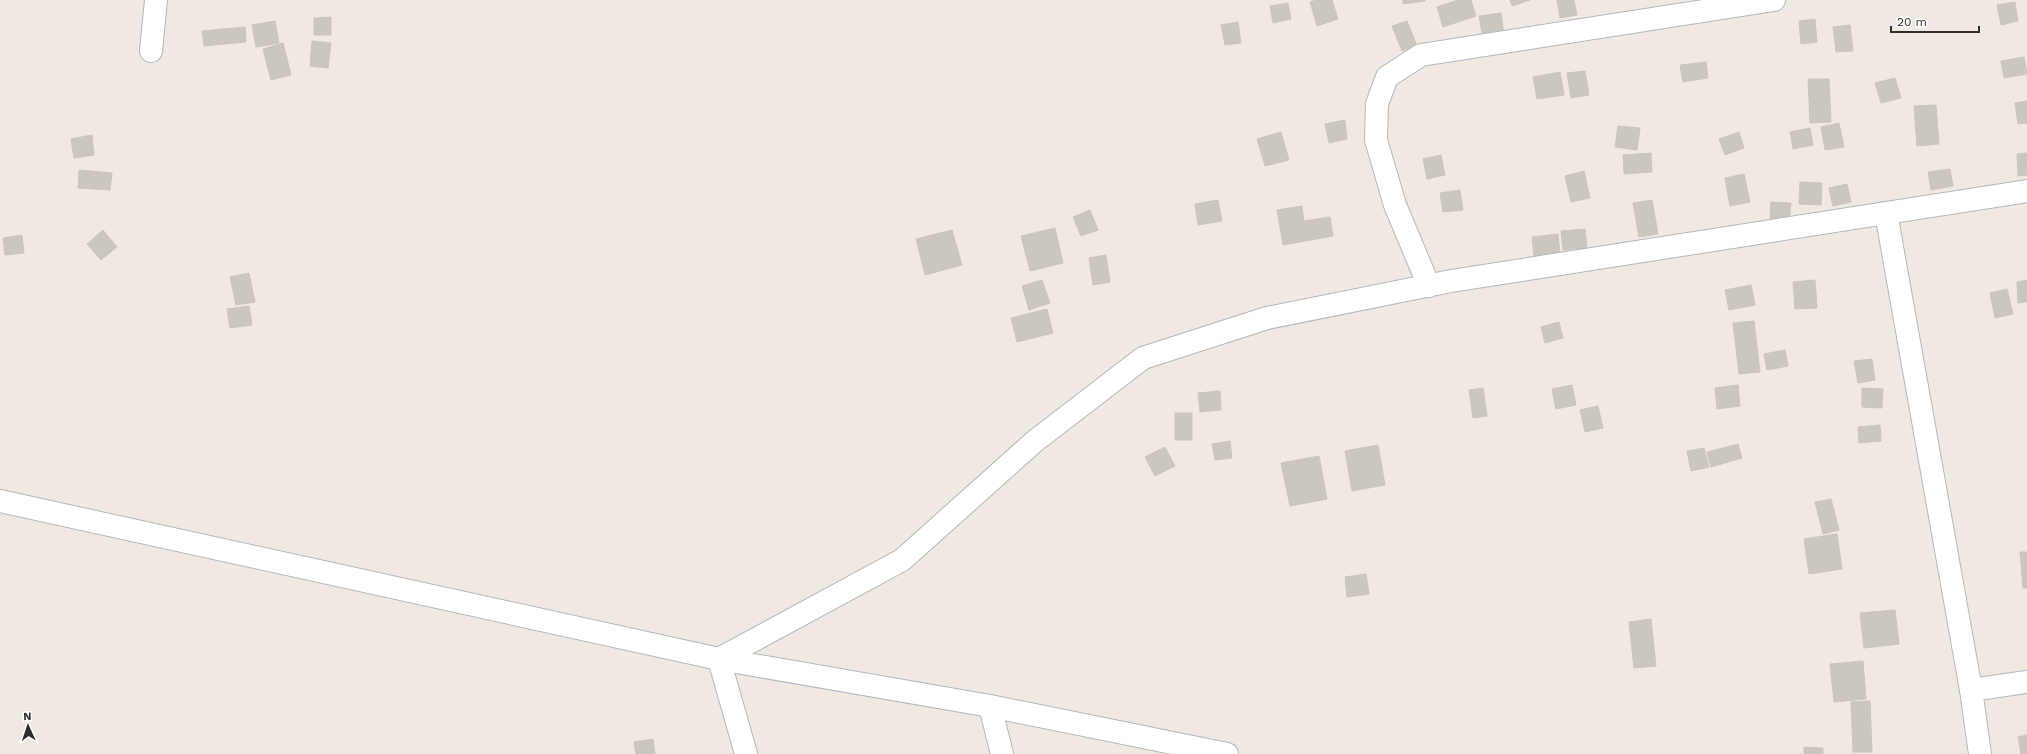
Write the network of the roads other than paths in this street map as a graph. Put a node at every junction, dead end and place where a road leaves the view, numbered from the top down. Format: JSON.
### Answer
{"nodes":[{"id":1,"x":156,"y":0,"type":"edge"},
{"id":2,"x":1774,"y":0,"type":"edge"},
{"id":3,"x":151,"y":51,"type":"dead end"},
{"id":4,"x":2027,"y":191,"type":"edge"},
{"id":5,"x":1886,"y":213,"type":"junction"},
{"id":6,"x":1429,"y":286,"type":"junction"},
{"id":7,"x":0,"y":500,"type":"edge"},
{"id":8,"x":719,"y":659,"type":"junction"},
{"id":9,"x":2027,"y":682,"type":"edge"},
{"id":10,"x":1971,"y":690,"type":"junction"},
{"id":11,"x":990,"y":706,"type":"junction"},
{"id":12,"x":746,"y":754,"type":"edge"},
{"id":13,"x":1002,"y":754,"type":"edge"},
{"id":14,"x":1227,"y":754,"type":"edge"},
{"id":15,"x":1980,"y":754,"type":"edge"}],
"edges":[{"from":1,"to":3,"type":"street"},
{"from":2,"to":6,"type":"street"},
{"from":4,"to":5,"type":"street"},
{"from":5,"to":6,"type":"street"},
{"from":5,"to":10,"type":"street"},
{"from":6,"to":8,"type":"street"},
{"from":7,"to":8,"type":"street"},
{"from":8,"to":11,"type":"street"},
{"from":8,"to":12,"type":"street"},
{"from":9,"to":10,"type":"street"},
{"from":10,"to":15,"type":"street"},
{"from":11,"to":13,"type":"street"},
{"from":11,"to":14,"type":"street"}]}
